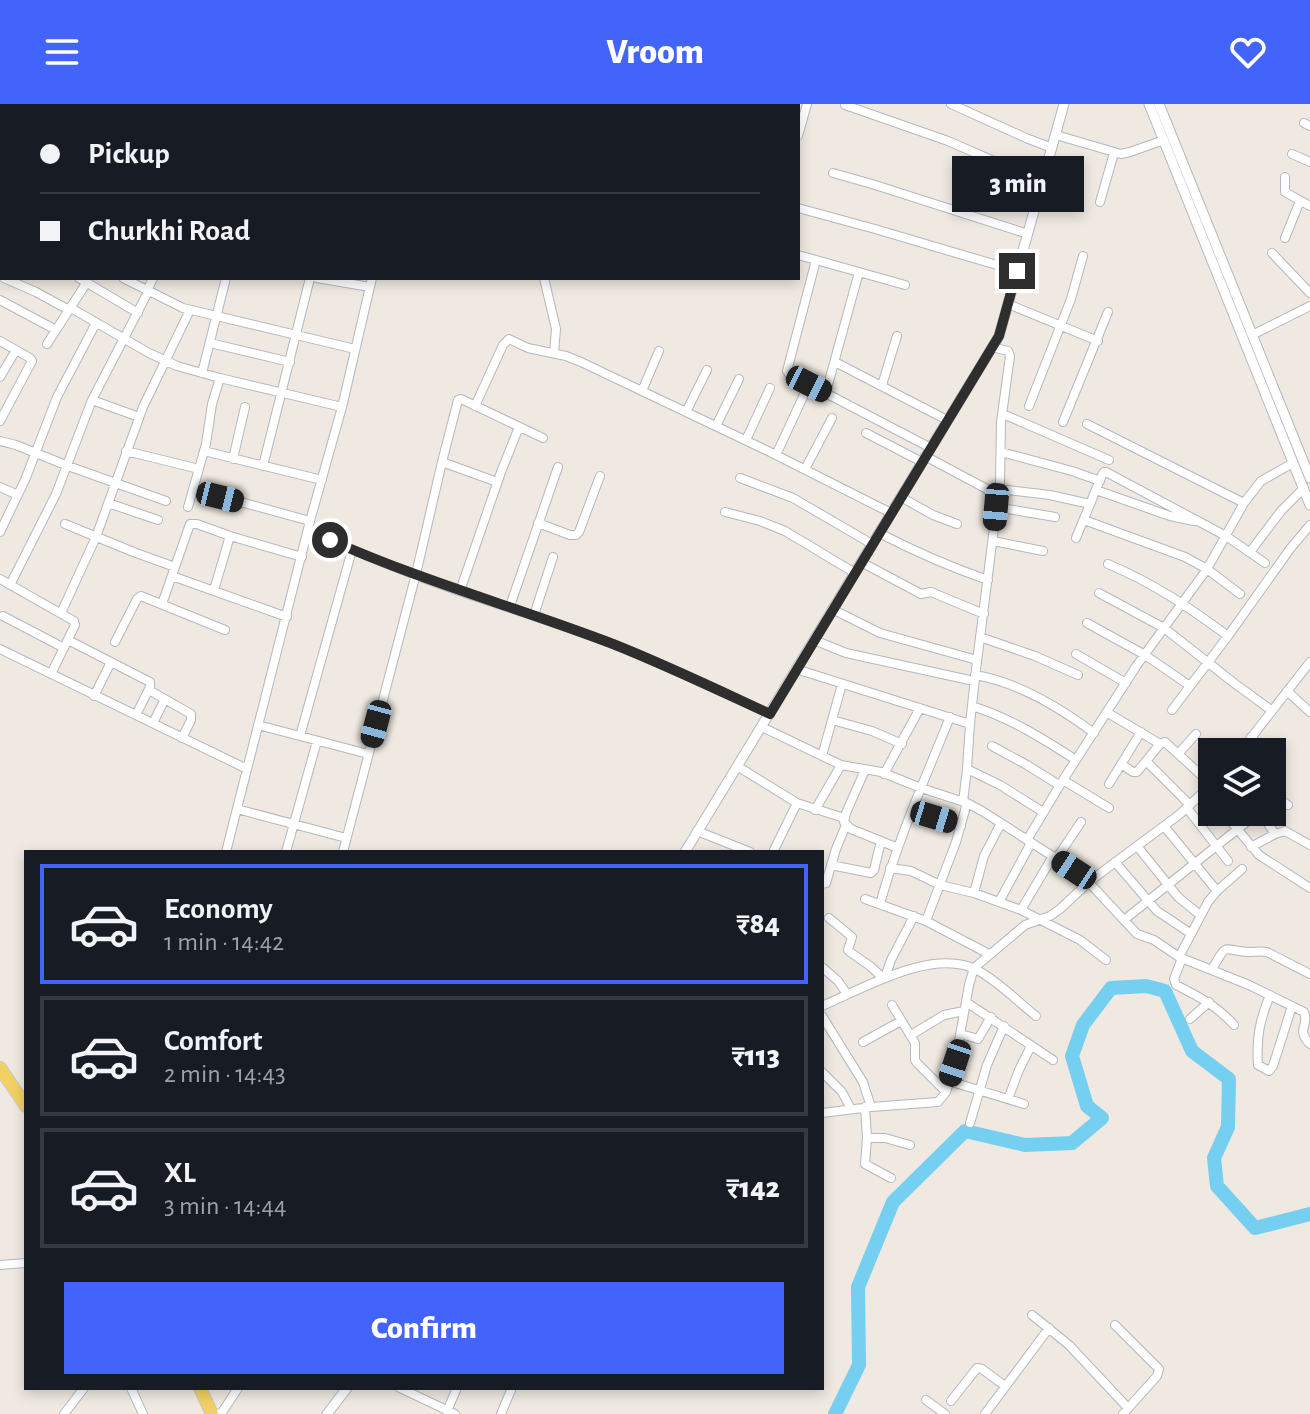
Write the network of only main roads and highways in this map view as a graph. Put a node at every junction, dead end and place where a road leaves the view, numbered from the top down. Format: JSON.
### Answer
{"nodes":[{"id":1,"x":0,"y":1068,"type":"edge"},
{"id":2,"x":24,"y":1103,"type":"edge"},
{"id":3,"x":201,"y":1390,"type":"edge"},
{"id":4,"x":212,"y":1414,"type":"edge"}],
"edges":[{"from":1,"to":2,"type":"main road"},
{"from":3,"to":4,"type":"main road"}]}
